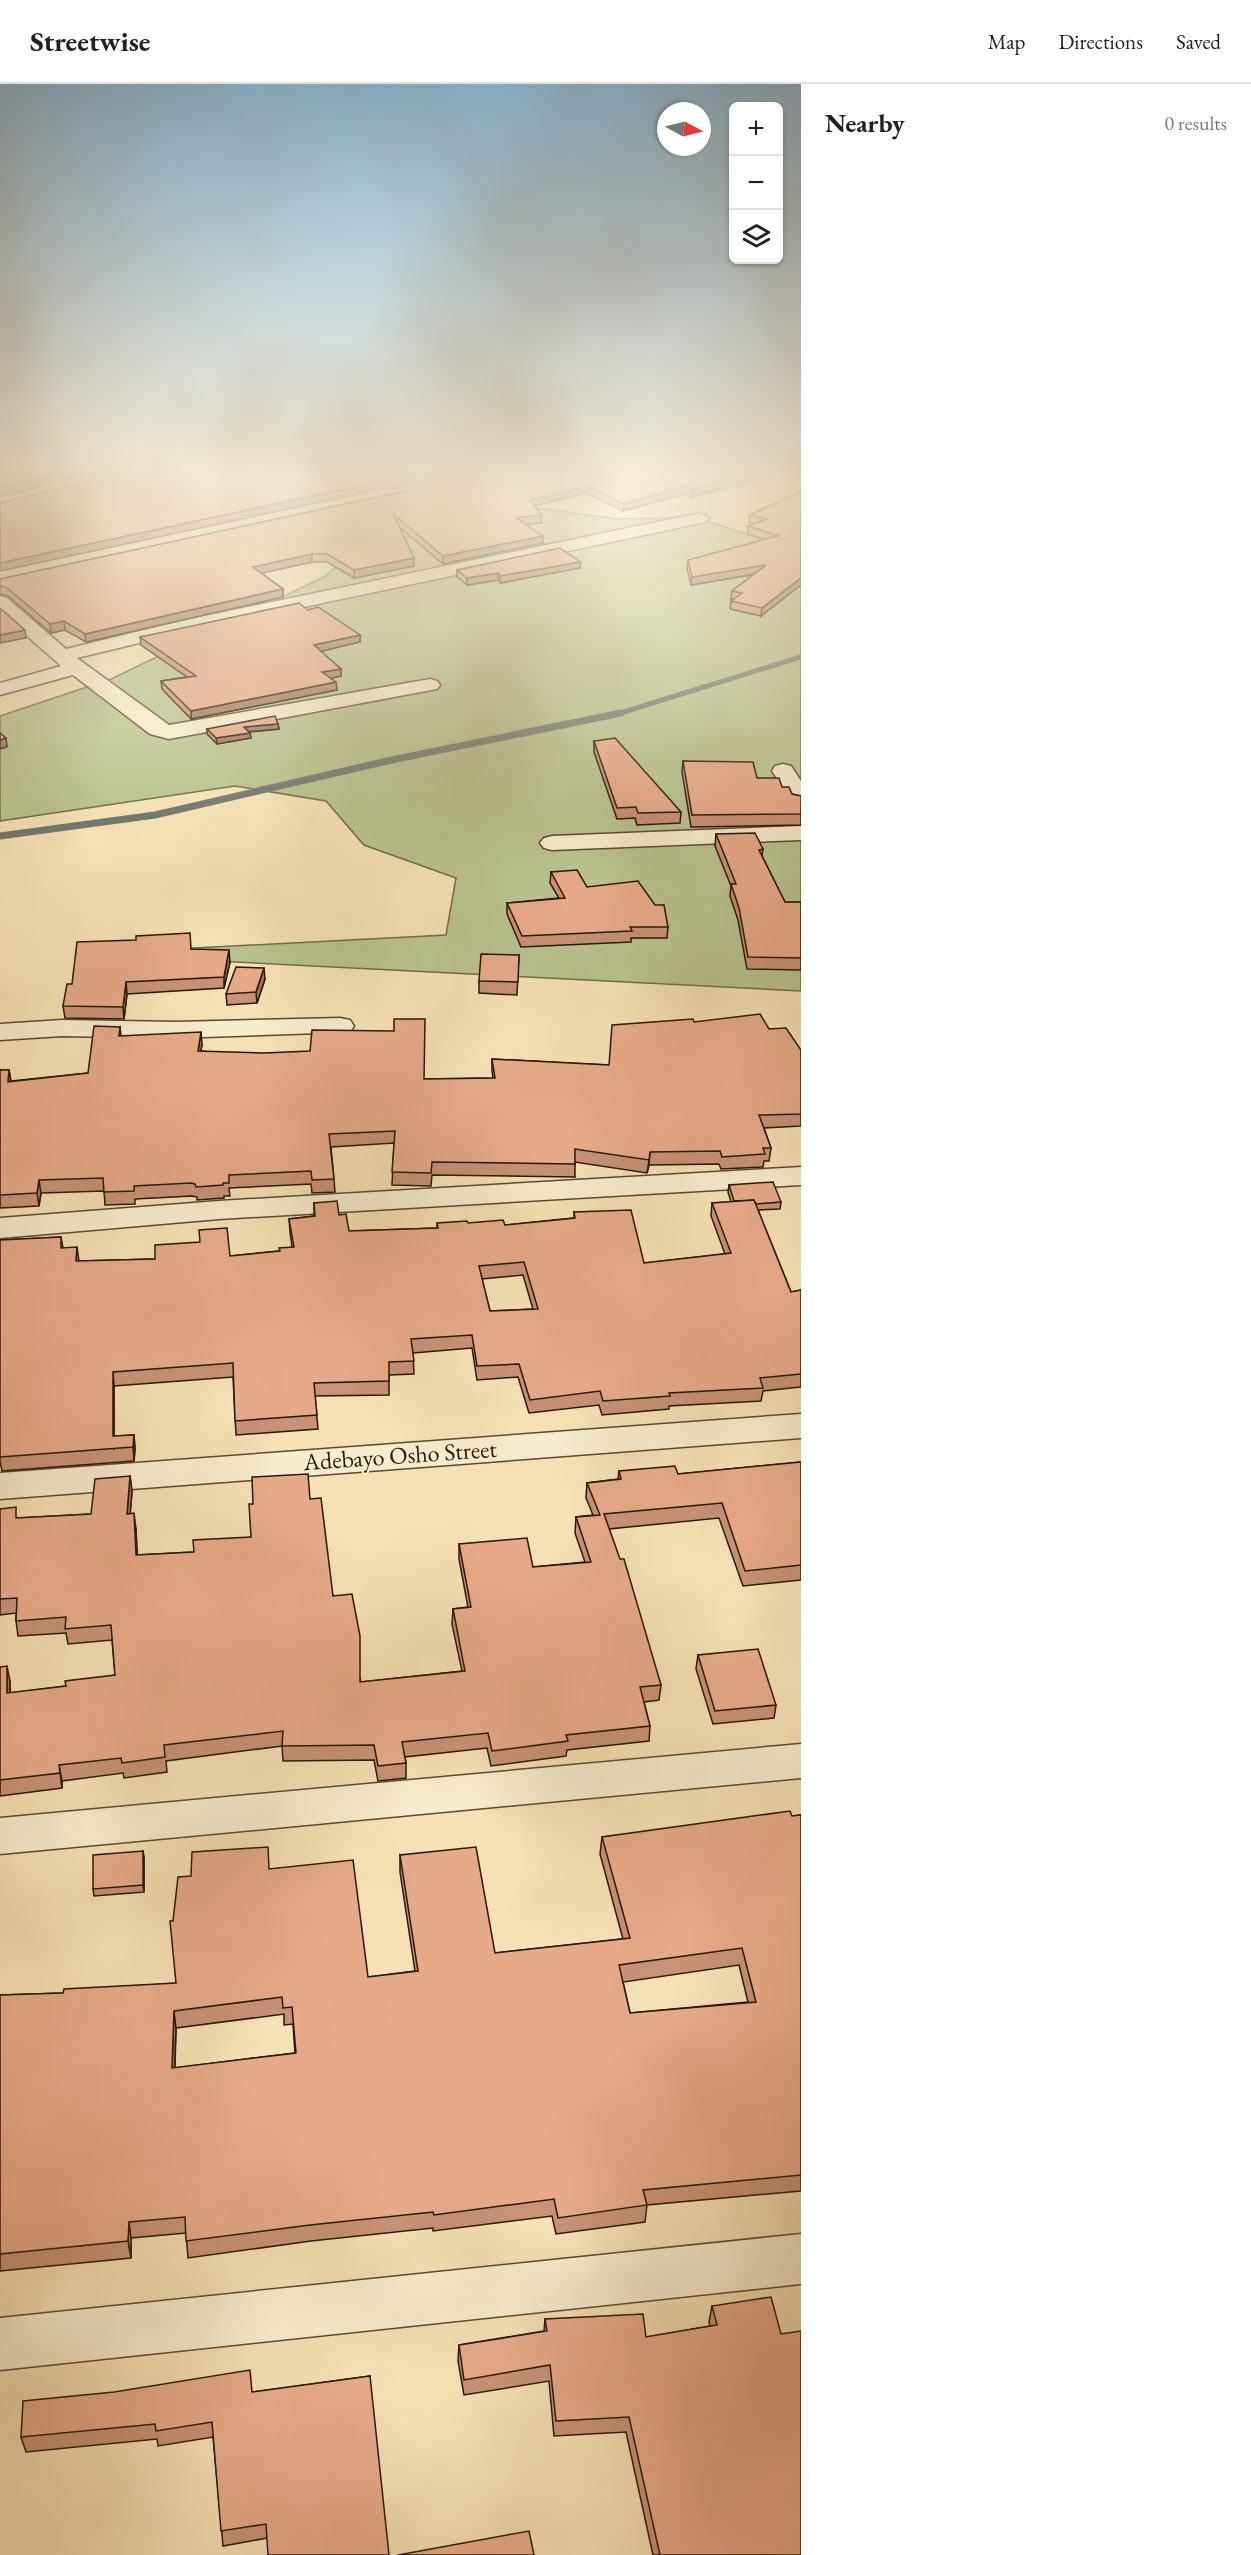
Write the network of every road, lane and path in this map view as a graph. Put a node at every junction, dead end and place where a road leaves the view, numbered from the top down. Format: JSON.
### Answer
{"nodes":[{"id":1,"x":369,"y":587,"type":"edge"},
{"id":2,"x":0,"y":602,"type":"edge"},
{"id":3,"x":69,"y":662,"type":"junction"},
{"id":4,"x":430,"y":685,"type":"dead end"},
{"id":5,"x":0,"y":689,"type":"edge"},
{"id":6,"x":783,"y":771,"type":"dead end"},
{"id":7,"x":801,"y":798,"type":"edge"},
{"id":8,"x":801,"y":833,"type":"edge"},
{"id":9,"x":552,"y":843,"type":"dead end"},
{"id":10,"x":340,"y":1026,"type":"dead end"},
{"id":11,"x":0,"y":1032,"type":"edge"},
{"id":12,"x":801,"y":1176,"type":"edge"},
{"id":13,"x":0,"y":1228,"type":"edge"},
{"id":14,"x":801,"y":1426,"type":"edge"},
{"id":15,"x":0,"y":1486,"type":"edge"},
{"id":16,"x":801,"y":1761,"type":"edge"},
{"id":17,"x":0,"y":1836,"type":"edge"},
{"id":18,"x":801,"y":2259,"type":"edge"},
{"id":19,"x":0,"y":2344,"type":"edge"}],
"edges":[{"from":1,"to":3,"type":"street"},
{"from":2,"to":3,"type":"street"},
{"from":3,"to":4,"type":"street"},
{"from":3,"to":5,"type":"street"},
{"from":6,"to":7,"type":"street"},
{"from":8,"to":9,"type":"street"},
{"from":10,"to":11,"type":"street"},
{"from":12,"to":13,"type":"street"},
{"from":14,"to":15,"type":"street","name":"Adebayo Osho Street"},
{"from":16,"to":17,"type":"street"},
{"from":18,"to":19,"type":"street"}]}
